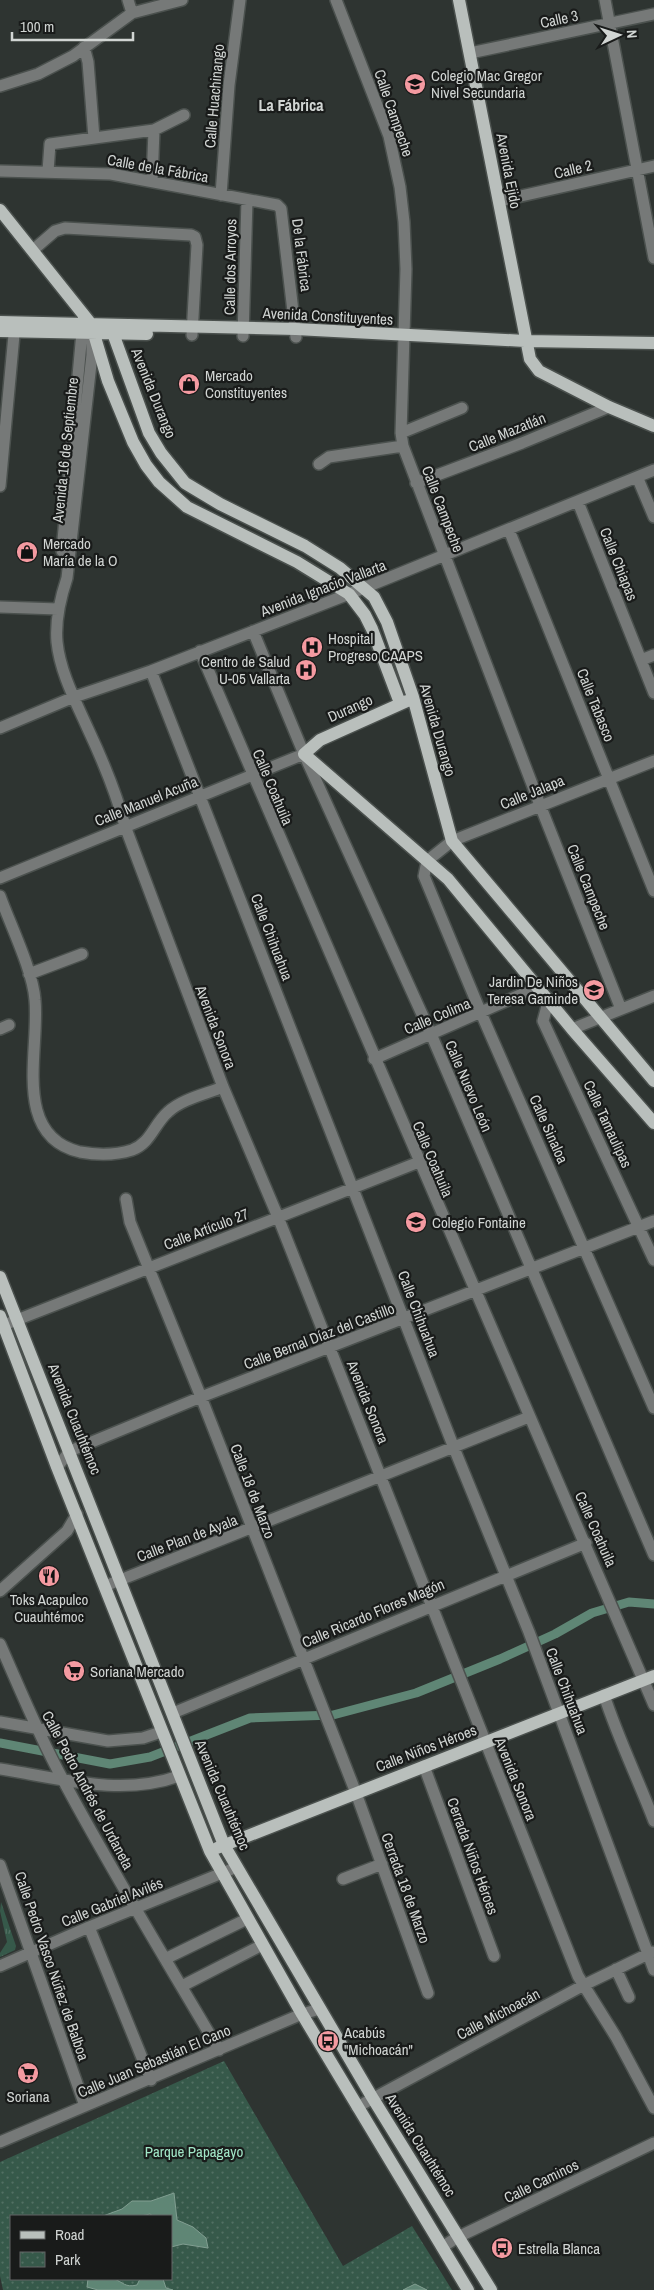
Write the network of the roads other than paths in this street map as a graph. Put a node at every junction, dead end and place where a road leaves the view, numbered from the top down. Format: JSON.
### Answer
{"nodes":[{"id":1,"x":128,"y":0,"type":"edge"},
{"id":2,"x":182,"y":0,"type":"edge"},
{"id":3,"x":240,"y":0,"type":"edge"},
{"id":4,"x":336,"y":0,"type":"edge"},
{"id":5,"x":459,"y":0,"type":"edge"},
{"id":6,"x":466,"y":0,"type":"edge"},
{"id":7,"x":605,"y":0,"type":"edge"},
{"id":8,"x":132,"y":13,"type":"junction"},
{"id":9,"x":654,"y":14,"type":"edge"},
{"id":10,"x":609,"y":24,"type":"junction"},
{"id":11,"x":84,"y":47,"type":"junction"},
{"id":12,"x":474,"y":53,"type":"junction"},
{"id":13,"x":0,"y":86,"type":"edge"},
{"id":14,"x":184,"y":114,"type":"dead end"},
{"id":15,"x":154,"y":130,"type":"junction"},
{"id":16,"x":94,"y":138,"type":"junction"},
{"id":17,"x":645,"y":168,"type":"edge"},
{"id":18,"x":0,"y":171,"type":"edge"},
{"id":19,"x":48,"y":171,"type":"junction"},
{"id":20,"x":152,"y":181,"type":"junction"},
{"id":21,"x":221,"y":194,"type":"junction"},
{"id":22,"x":246,"y":200,"type":"junction"},
{"id":23,"x":501,"y":201,"type":"junction"},
{"id":24,"x":279,"y":206,"type":"joint"},
{"id":25,"x":0,"y":210,"type":"edge"},
{"id":26,"x":654,"y":223,"type":"edge"},
{"id":27,"x":33,"y":250,"type":"junction"},
{"id":28,"x":654,"y":258,"type":"edge"},
{"id":29,"x":0,"y":322,"type":"edge"},
{"id":30,"x":15,"y":327,"type":"junction"},
{"id":31,"x":87,"y":328,"type":"junction"},
{"id":32,"x":112,"y":329,"type":"junction"},
{"id":33,"x":0,"y":331,"type":"edge"},
{"id":34,"x":193,"y":331,"type":"junction"},
{"id":35,"x":243,"y":332,"type":"junction"},
{"id":36,"x":296,"y":333,"type":"junction"},
{"id":37,"x":403,"y":340,"type":"junction"},
{"id":38,"x":654,"y":343,"type":"edge"},
{"id":39,"x":530,"y":348,"type":"junction"},
{"id":40,"x":654,"y":351,"type":"edge"},
{"id":41,"x":126,"y":373,"type":"junction"},
{"id":42,"x":108,"y":380,"type":"junction"},
{"id":43,"x":608,"y":407,"type":"junction"},
{"id":44,"x":462,"y":408,"type":"dead end"},
{"id":45,"x":654,"y":426,"type":"edge"},
{"id":46,"x":401,"y":433,"type":"junction"},
{"id":47,"x":403,"y":446,"type":"junction"},
{"id":48,"x":319,"y":464,"type":"dead end"},
{"id":49,"x":654,"y":470,"type":"edge"},
{"id":50,"x":638,"y":479,"type":"junction"},
{"id":51,"x":185,"y":483,"type":"junction"},
{"id":52,"x":416,"y":483,"type":"junction"},
{"id":53,"x":0,"y":486,"type":"edge"},
{"id":54,"x":173,"y":496,"type":"junction"},
{"id":55,"x":578,"y":502,"type":"junction"},
{"id":56,"x":654,"y":517,"type":"edge"},
{"id":57,"x":509,"y":530,"type":"junction"},
{"id":58,"x":444,"y":556,"type":"junction"},
{"id":59,"x":366,"y":588,"type":"junction"},
{"id":60,"x":349,"y":594,"type":"junction"},
{"id":61,"x":59,"y":605,"type":"junction"},
{"id":62,"x":0,"y":607,"type":"edge"},
{"id":63,"x":253,"y":631,"type":"junction"},
{"id":64,"x":200,"y":651,"type":"junction"},
{"id":65,"x":654,"y":655,"type":"edge"},
{"id":66,"x":642,"y":660,"type":"junction"},
{"id":67,"x":151,"y":671,"type":"junction"},
{"id":68,"x":654,"y":694,"type":"edge"},
{"id":69,"x":74,"y":697,"type":"junction"},
{"id":70,"x":414,"y":697,"type":"junction"},
{"id":71,"x":400,"y":704,"type":"junction"},
{"id":72,"x":0,"y":728,"type":"edge"},
{"id":73,"x":304,"y":754,"type":"junction"},
{"id":74,"x":654,"y":761,"type":"edge"},
{"id":75,"x":252,"y":775,"type":"junction"},
{"id":76,"x":610,"y":778,"type":"junction"},
{"id":77,"x":200,"y":795,"type":"junction"},
{"id":78,"x":540,"y":805,"type":"junction"},
{"id":79,"x":125,"y":826,"type":"junction"},
{"id":80,"x":452,"y":841,"type":"junction"},
{"id":81,"x":426,"y":861,"type":"junction"},
{"id":82,"x":0,"y":878,"type":"edge"},
{"id":83,"x":654,"y":891,"type":"edge"},
{"id":84,"x":0,"y":896,"type":"edge"},
{"id":85,"x":82,"y":954,"type":"dead end"},
{"id":86,"x":28,"y":974,"type":"junction"},
{"id":87,"x":538,"y":986,"type":"junction"},
{"id":88,"x":654,"y":996,"type":"edge"},
{"id":89,"x":549,"y":999,"type":"junction"},
{"id":90,"x":621,"y":1009,"type":"junction"},
{"id":91,"x":482,"y":1013,"type":"junction"},
{"id":92,"x":599,"y":1018,"type":"junction"},
{"id":93,"x":572,"y":1028,"type":"junction"},
{"id":94,"x":431,"y":1034,"type":"junction"},
{"id":95,"x":374,"y":1059,"type":"junction"},
{"id":96,"x":654,"y":1081,"type":"edge"},
{"id":97,"x":223,"y":1087,"type":"junction"},
{"id":98,"x":654,"y":1123,"type":"edge"},
{"id":99,"x":419,"y":1162,"type":"junction"},
{"id":100,"x":354,"y":1187,"type":"junction"},
{"id":101,"x":126,"y":1200,"type":"dead end"},
{"id":102,"x":278,"y":1217,"type":"junction"},
{"id":103,"x":654,"y":1221,"type":"edge"},
{"id":104,"x":640,"y":1227,"type":"junction"},
{"id":105,"x":584,"y":1248,"type":"junction"},
{"id":106,"x":654,"y":1260,"type":"edge"},
{"id":107,"x":148,"y":1268,"type":"junction"},
{"id":108,"x":531,"y":1269,"type":"junction"},
{"id":109,"x":0,"y":1277,"type":"edge"},
{"id":110,"x":474,"y":1291,"type":"junction"},
{"id":111,"x":3,"y":1295,"type":"edge"},
{"id":112,"x":17,"y":1319,"type":"junction"},
{"id":113,"x":404,"y":1319,"type":"junction"},
{"id":114,"x":2,"y":1320,"type":"edge"},
{"id":115,"x":330,"y":1347,"type":"junction"},
{"id":116,"x":201,"y":1397,"type":"junction"},
{"id":117,"x":654,"y":1408,"type":"edge"},
{"id":118,"x":529,"y":1417,"type":"junction"},
{"id":119,"x":454,"y":1448,"type":"junction"},
{"id":120,"x":70,"y":1451,"type":"junction"},
{"id":121,"x":57,"y":1466,"type":"junction"},
{"id":122,"x":381,"y":1476,"type":"junction"},
{"id":123,"x":77,"y":1514,"type":"junction"},
{"id":124,"x":251,"y":1529,"type":"junction"},
{"id":125,"x":586,"y":1543,"type":"junction"},
{"id":126,"x":654,"y":1555,"type":"edge"},
{"id":127,"x":506,"y":1575,"type":"junction"},
{"id":128,"x":120,"y":1580,"type":"junction"},
{"id":129,"x":105,"y":1586,"type":"junction"},
{"id":130,"x":0,"y":1591,"type":"edge"},
{"id":131,"x":431,"y":1606,"type":"junction"},
{"id":132,"x":0,"y":1644,"type":"edge"},
{"id":133,"x":303,"y":1659,"type":"junction"},
{"id":134,"x":649,"y":1678,"type":"edge"},
{"id":135,"x":604,"y":1695,"type":"junction"},
{"id":136,"x":654,"y":1704,"type":"edge"},
{"id":137,"x":560,"y":1712,"type":"junction"},
{"id":138,"x":173,"y":1713,"type":"junction"},
{"id":139,"x":0,"y":1722,"type":"edge"},
{"id":140,"x":36,"y":1727,"type":"junction"},
{"id":141,"x":163,"y":1735,"type":"junction"},
{"id":142,"x":485,"y":1742,"type":"junction"},
{"id":143,"x":424,"y":1766,"type":"junction"},
{"id":144,"x":0,"y":1769,"type":"edge"},
{"id":145,"x":61,"y":1776,"type":"junction"},
{"id":146,"x":179,"y":1776,"type":"junction"},
{"id":147,"x":356,"y":1793,"type":"junction"},
{"id":148,"x":654,"y":1821,"type":"edge"},
{"id":149,"x":224,"y":1845,"type":"junction"},
{"id":150,"x":210,"y":1851,"type":"junction"},
{"id":151,"x":0,"y":1864,"type":"edge"},
{"id":152,"x":382,"y":1864,"type":"junction"},
{"id":153,"x":237,"y":1867,"type":"junction"},
{"id":154,"x":221,"y":1875,"type":"junction"},
{"id":155,"x":343,"y":1879,"type":"dead end"},
{"id":156,"x":136,"y":1909,"type":"junction"},
{"id":157,"x":247,"y":1919,"type":"junction"},
{"id":158,"x":89,"y":1927,"type":"junction"},
{"id":159,"x":262,"y":1945,"type":"junction"},
{"id":160,"x":650,"y":1952,"type":"edge"},
{"id":161,"x":32,"y":1953,"type":"junction"},
{"id":162,"x":494,"y":1956,"type":"dead end"},
{"id":163,"x":166,"y":1959,"type":"junction"},
{"id":164,"x":0,"y":1966,"type":"edge"},
{"id":165,"x":616,"y":1969,"type":"junction"},
{"id":166,"x":654,"y":1970,"type":"edge"},
{"id":167,"x":584,"y":1985,"type":"junction"},
{"id":168,"x":182,"y":1986,"type":"junction"},
{"id":169,"x":428,"y":1993,"type":"dead end"},
{"id":170,"x":629,"y":1997,"type":"dead end"},
{"id":171,"x":320,"y":2009,"type":"junction"},
{"id":172,"x":302,"y":2014,"type":"junction"},
{"id":173,"x":220,"y":2050,"type":"junction"},
{"id":174,"x":151,"y":2080,"type":"junction"},
{"id":175,"x":649,"y":2086,"type":"edge"},
{"id":176,"x":372,"y":2097,"type":"junction"},
{"id":177,"x":85,"y":2106,"type":"junction"},
{"id":178,"x":357,"y":2107,"type":"junction"},
{"id":179,"x":654,"y":2108,"type":"edge"},
{"id":180,"x":0,"y":2142,"type":"edge"},
{"id":181,"x":654,"y":2143,"type":"edge"},
{"id":182,"x":458,"y":2237,"type":"junction"},
{"id":183,"x":442,"y":2248,"type":"junction"},
{"id":184,"x":468,"y":2290,"type":"edge"},
{"id":185,"x":491,"y":2290,"type":"edge"}],
"edges":[{"from":1,"to":8,"type":"street"},
{"from":2,"to":8,"type":"street"},
{"from":3,"to":21,"type":"street","name":"Calle Huachinango"},
{"from":4,"to":37,"type":"street","name":"Calle Campeche"},
{"from":5,"to":12,"type":"main road","name":"Avenida Ejido"},
{"from":6,"to":12,"type":"main road","name":"Avenida Ejido"},
{"from":7,"to":10,"type":"street"},
{"from":8,"to":11,"type":"street"},
{"from":9,"to":10,"type":"street","name":"Calle 3"},
{"from":10,"to":12,"type":"street","name":"Calle 3"},
{"from":10,"to":17,"type":"street"},
{"from":11,"to":13,"type":"street"},
{"from":11,"to":16,"type":"street"},
{"from":12,"to":23,"type":"main road","name":"Avenida Ejido"},
{"from":14,"to":15,"type":"street"},
{"from":15,"to":16,"type":"street"},
{"from":15,"to":20,"type":"street"},
{"from":16,"to":19,"type":"street"},
{"from":17,"to":23,"type":"street","name":"Calle 2"},
{"from":17,"to":26,"type":"street"},
{"from":17,"to":28,"type":"street"},
{"from":18,"to":19,"type":"street","name":"Calle de la Fábrica"},
{"from":19,"to":20,"type":"street","name":"Calle de la Fábrica"},
{"from":20,"to":21,"type":"street","name":"Calle de la Fábrica"},
{"from":21,"to":22,"type":"street","name":"Calle de la Fábrica"},
{"from":22,"to":24,"type":"street","name":"Calle de la Fábrica"},
{"from":22,"to":35,"type":"street","name":"Calle dos Arroyos"},
{"from":23,"to":39,"type":"main road","name":"Avenida Ejido"},
{"from":24,"to":36,"type":"street","name":"De la Fábrica"},
{"from":25,"to":27,"type":"main road","name":"Avenida 16 de Septiembre"},
{"from":27,"to":31,"type":"main road","name":"Avenida 16 de Septiembre"},
{"from":27,"to":34,"type":"street"},
{"from":29,"to":30,"type":"main road","name":"Avenida Constituyentes"},
{"from":30,"to":31,"type":"main road","name":"Avenida Constituyentes"},
{"from":30,"to":33,"type":"main road","name":"Avenida Constituyentes"},
{"from":30,"to":53,"type":"street"},
{"from":31,"to":32,"type":"main road","name":"Avenida Constituyentes"},
{"from":31,"to":42,"type":"main road"},
{"from":31,"to":61,"type":"street","name":"Avenida 16 de Septiembre"},
{"from":32,"to":34,"type":"main road","name":"Avenida Constituyentes"},
{"from":32,"to":41,"type":"main road","name":"Avenida Durango"},
{"from":34,"to":35,"type":"main road","name":"Avenida Constituyentes"},
{"from":35,"to":36,"type":"main road","name":"Avenida Constituyentes"},
{"from":36,"to":37,"type":"main road","name":"Avenida Constituyentes"},
{"from":37,"to":39,"type":"main road","name":"Avenida Constituyentes"},
{"from":37,"to":46,"type":"street","name":"Calle Campeche"},
{"from":38,"to":39,"type":"main road","name":"Avenida Constituyentes"},
{"from":39,"to":40,"type":"main road","name":"Avenida Constituyentes"},
{"from":39,"to":43,"type":"main road"},
{"from":41,"to":42,"type":"main road"},
{"from":41,"to":51,"type":"main road","name":"Avenida Durango"},
{"from":42,"to":54,"type":"main road"},
{"from":43,"to":45,"type":"main road"},
{"from":43,"to":52,"type":"street","name":"Calle Mazatlán"},
{"from":44,"to":46,"type":"street"},
{"from":46,"to":47,"type":"street","name":"Calle Campeche"},
{"from":47,"to":48,"type":"street"},
{"from":47,"to":52,"type":"street","name":"Calle Campeche"},
{"from":49,"to":50,"type":"street","name":"Avenida Ignacio Vallarta"},
{"from":50,"to":55,"type":"street","name":"Avenida Ignacio Vallarta"},
{"from":50,"to":56,"type":"street"},
{"from":51,"to":54,"type":"main road"},
{"from":51,"to":59,"type":"main road","name":"Avenida Durango"},
{"from":52,"to":58,"type":"street","name":"Calle Campeche"},
{"from":54,"to":60,"type":"main road"},
{"from":55,"to":57,"type":"street","name":"Avenida Ignacio Vallarta"},
{"from":55,"to":66,"type":"street","name":"Calle Chiapas"},
{"from":57,"to":58,"type":"street","name":"Avenida Ignacio Vallarta"},
{"from":57,"to":76,"type":"street","name":"Calle Tabasco"},
{"from":58,"to":59,"type":"street","name":"Avenida Ignacio Vallarta"},
{"from":58,"to":78,"type":"street","name":"Calle Campeche"},
{"from":59,"to":60,"type":"street","name":"Avenida Ignacio Vallarta"},
{"from":59,"to":70,"type":"main road","name":"Avenida Durango"},
{"from":60,"to":63,"type":"street","name":"Avenida Ignacio Vallarta"},
{"from":60,"to":71,"type":"main road"},
{"from":61,"to":62,"type":"street"},
{"from":61,"to":69,"type":"street","name":"Avenida 16 de Septiembre"},
{"from":63,"to":64,"type":"street","name":"Avenida Ignacio Vallarta"},
{"from":63,"to":73,"type":"street","name":"Calle Nuevo León"},
{"from":64,"to":67,"type":"street","name":"Avenida Ignacio Vallarta"},
{"from":64,"to":75,"type":"street","name":"Calle Coahuila"},
{"from":65,"to":66,"type":"street"},
{"from":66,"to":68,"type":"street","name":"Calle Chiapas"},
{"from":67,"to":69,"type":"street","name":"Avenida Ignacio Vallarta"},
{"from":67,"to":77,"type":"street","name":"Calle Chihuahua"},
{"from":69,"to":72,"type":"street","name":"Avenida Ignacio Vallarta"},
{"from":69,"to":79,"type":"street","name":"Avenida Sonora"},
{"from":70,"to":71,"type":"main road","name":"Durango"},
{"from":70,"to":80,"type":"main road","name":"Avenida Durango"},
{"from":71,"to":73,"type":"main road","name":"Durango"},
{"from":73,"to":75,"type":"street","name":"Calle Manuel Acuña"},
{"from":73,"to":81,"type":"main road"},
{"from":73,"to":94,"type":"street","name":"Calle Nuevo León"},
{"from":74,"to":76,"type":"street","name":"Calle Jalapa"},
{"from":75,"to":77,"type":"street","name":"Calle Manuel Acuña"},
{"from":75,"to":95,"type":"street","name":"Calle Coahuila"},
{"from":76,"to":78,"type":"street","name":"Calle Jalapa"},
{"from":76,"to":83,"type":"street","name":"Calle Tabasco"},
{"from":77,"to":79,"type":"street","name":"Calle Manuel Acuña"},
{"from":77,"to":100,"type":"street","name":"Calle Chihuahua"},
{"from":78,"to":80,"type":"street","name":"Calle Jalapa"},
{"from":78,"to":90,"type":"street","name":"Calle Campeche"},
{"from":79,"to":82,"type":"street","name":"Calle Manuel Acuña"},
{"from":79,"to":97,"type":"street","name":"Avenida Sonora"},
{"from":80,"to":81,"type":"street","name":"Calle Jalapa"},
{"from":80,"to":92,"type":"main road","name":"Avenida Durango"},
{"from":81,"to":87,"type":"main road"},
{"from":81,"to":91,"type":"street","name":"Calle Sinaloa"},
{"from":84,"to":86,"type":"street"},
{"from":85,"to":86,"type":"street"},
{"from":86,"to":97,"type":"street"},
{"from":87,"to":89,"type":"main road"},
{"from":87,"to":91,"type":"street","name":"Calle Colima"},
{"from":88,"to":90,"type":"street"},
{"from":89,"to":93,"type":"main road"},
{"from":89,"to":104,"type":"street","name":"Calle Tamaulipas"},
{"from":90,"to":92,"type":"street"},
{"from":91,"to":94,"type":"street","name":"Calle Colima"},
{"from":91,"to":105,"type":"street","name":"Calle Sinaloa"},
{"from":92,"to":93,"type":"street"},
{"from":92,"to":96,"type":"main road","name":"Avenida Durango"},
{"from":93,"to":98,"type":"main road"},
{"from":94,"to":95,"type":"street","name":"Calle Colima"},
{"from":94,"to":108,"type":"street","name":"Calle Nuevo León"},
{"from":95,"to":99,"type":"street","name":"Calle Coahuila"},
{"from":97,"to":102,"type":"street","name":"Avenida Sonora"},
{"from":99,"to":100,"type":"street","name":"Calle Artículo 27"},
{"from":99,"to":110,"type":"street","name":"Calle Coahuila"},
{"from":100,"to":102,"type":"street","name":"Calle Artículo 27"},
{"from":100,"to":113,"type":"street","name":"Calle Chihuahua"},
{"from":101,"to":107,"type":"street","name":"Calle 18 de Marzo"},
{"from":102,"to":107,"type":"street","name":"Calle Artículo 27"},
{"from":102,"to":115,"type":"street","name":"Avenida Sonora"},
{"from":103,"to":104,"type":"street","name":"Calle Bernal Díaz del Castillo"},
{"from":104,"to":105,"type":"street","name":"Calle Bernal Díaz del Castillo"},
{"from":104,"to":106,"type":"street","name":"Calle Tamaulipas"},
{"from":105,"to":108,"type":"street","name":"Calle Bernal Díaz del Castillo"},
{"from":105,"to":117,"type":"street","name":"Calle Sinaloa"},
{"from":107,"to":112,"type":"street","name":"Calle Artículo 27"},
{"from":107,"to":116,"type":"street","name":"Calle 18 de Marzo"},
{"from":108,"to":110,"type":"street","name":"Calle Bernal Díaz del Castillo"},
{"from":108,"to":126,"type":"street","name":"Calle Nuevo León"},
{"from":109,"to":111,"type":"main road","name":"Avenida Cuauhtémoc"},
{"from":110,"to":113,"type":"street","name":"Calle Bernal Díaz del Castillo"},
{"from":110,"to":118,"type":"street","name":"Calle Coahuila"},
{"from":111,"to":112,"type":"main road","name":"Avenida Cuauhtémoc"},
{"from":112,"to":114,"type":"street","name":"Calle Artículo 27"},
{"from":112,"to":120,"type":"main road","name":"Avenida Cuauhtémoc"},
{"from":113,"to":115,"type":"street","name":"Calle Bernal Díaz del Castillo"},
{"from":113,"to":119,"type":"street","name":"Calle Chihuahua"},
{"from":114,"to":121,"type":"main road"},
{"from":115,"to":116,"type":"street","name":"Calle Bernal Díaz del Castillo"},
{"from":115,"to":122,"type":"street","name":"Avenida Sonora"},
{"from":116,"to":120,"type":"street","name":"Calle Bernal Díaz del Castillo"},
{"from":116,"to":124,"type":"street","name":"Calle 18 de Marzo"},
{"from":118,"to":119,"type":"street","name":"Calle Plan de Ayala"},
{"from":118,"to":125,"type":"street","name":"Calle Coahuila"},
{"from":119,"to":122,"type":"street","name":"Calle Plan de Ayala"},
{"from":119,"to":127,"type":"street","name":"Calle Chihuahua"},
{"from":120,"to":121,"type":"street","name":"Calle Bernal Díaz del Castillo"},
{"from":120,"to":128,"type":"main road","name":"Avenida Cuauhtémoc"},
{"from":121,"to":123,"type":"main road"},
{"from":122,"to":124,"type":"street","name":"Calle Plan de Ayala"},
{"from":122,"to":131,"type":"street","name":"Avenida Sonora"},
{"from":123,"to":129,"type":"main road"},
{"from":123,"to":130,"type":"street"},
{"from":124,"to":128,"type":"street","name":"Calle Plan de Ayala"},
{"from":124,"to":133,"type":"street","name":"Calle 18 de Marzo"},
{"from":125,"to":127,"type":"street","name":"Calle Ricardo Flores Magón"},
{"from":125,"to":134,"type":"street","name":"Calle Coahuila"},
{"from":127,"to":131,"type":"street","name":"Calle Ricardo Flores Magón"},
{"from":127,"to":137,"type":"street","name":"Calle Chihuahua"},
{"from":128,"to":129,"type":"street","name":"Calle Plan de Ayala"},
{"from":128,"to":138,"type":"main road","name":"Avenida Cuauhtémoc"},
{"from":129,"to":141,"type":"main road"},
{"from":131,"to":133,"type":"street","name":"Calle Ricardo Flores Magón"},
{"from":131,"to":142,"type":"street","name":"Avenida Sonora"},
{"from":132,"to":140,"type":"street","name":"Calle Pedro Andrés de Urdaneta"},
{"from":133,"to":138,"type":"street","name":"Calle Ricardo Flores Magón"},
{"from":133,"to":147,"type":"street","name":"Calle 18 de Marzo"},
{"from":134,"to":135,"type":"main road","name":"Calle Niños Héroes"},
{"from":134,"to":136,"type":"street","name":"Calle Coahuila"},
{"from":135,"to":137,"type":"main road","name":"Calle Niños Héroes"},
{"from":135,"to":148,"type":"street"},
{"from":137,"to":142,"type":"main road","name":"Calle Niños Héroes"},
{"from":137,"to":160,"type":"street","name":"Calle Chihuahua"},
{"from":138,"to":149,"type":"main road","name":"Avenida Cuauhtémoc"},
{"from":139,"to":140,"type":"street"},
{"from":140,"to":141,"type":"street"},
{"from":140,"to":145,"type":"street","name":"Calle Pedro Andrés de Urdaneta"},
{"from":141,"to":146,"type":"main road"},
{"from":142,"to":143,"type":"main road","name":"Calle Niños Héroes"},
{"from":142,"to":167,"type":"street","name":"Avenida Sonora"},
{"from":143,"to":147,"type":"main road","name":"Calle Niños Héroes"},
{"from":143,"to":162,"type":"street","name":"Cerrada Niños Héroes"},
{"from":144,"to":145,"type":"street"},
{"from":145,"to":146,"type":"street"},
{"from":145,"to":156,"type":"street","name":"Calle Pedro Andrés de Urdaneta"},
{"from":146,"to":150,"type":"main road"},
{"from":147,"to":149,"type":"main road","name":"Calle Niños Héroes"},
{"from":147,"to":152,"type":"street","name":"Cerrada 18 de Marzo"},
{"from":149,"to":150,"type":"main road","name":"Calle Niños Héroes"},
{"from":149,"to":153,"type":"main road","name":"Avenida Cuauhtémoc"},
{"from":150,"to":154,"type":"main road"},
{"from":151,"to":161,"type":"street","name":"Calle Pedro Vasco Núñez de Balboa"},
{"from":152,"to":155,"type":"street"},
{"from":152,"to":169,"type":"street","name":"Cerrada 18 de Marzo"},
{"from":153,"to":154,"type":"street","name":"Calle Gabriel Avilés"},
{"from":153,"to":171,"type":"main road","name":"Avenida Cuauhtémoc"},
{"from":154,"to":156,"type":"street","name":"Calle Gabriel Avilés"},
{"from":154,"to":157,"type":"main road"},
{"from":156,"to":158,"type":"street","name":"Calle Gabriel Avilés"},
{"from":156,"to":163,"type":"street","name":"Calle Pedro Andrés de Urdaneta"},
{"from":157,"to":159,"type":"main road"},
{"from":157,"to":163,"type":"street"},
{"from":158,"to":161,"type":"street","name":"Calle Gabriel Avilés"},
{"from":158,"to":174,"type":"street"},
{"from":159,"to":168,"type":"street"},
{"from":159,"to":172,"type":"main road"},
{"from":160,"to":165,"type":"street","name":"Calle Michoacán"},
{"from":160,"to":166,"type":"street","name":"Calle Chihuahua"},
{"from":161,"to":164,"type":"street","name":"Calle Gabriel Avilés"},
{"from":161,"to":177,"type":"street","name":"Calle Pedro Vasco Núñez de Balboa"},
{"from":163,"to":168,"type":"street","name":"Calle Pedro Andrés de Urdaneta"},
{"from":165,"to":167,"type":"street","name":"Calle Michoacán"},
{"from":165,"to":170,"type":"street"},
{"from":167,"to":175,"type":"street","name":"Avenida Sonora"},
{"from":167,"to":176,"type":"street","name":"Calle Michoacán"},
{"from":168,"to":173,"type":"street","name":"Calle Pedro Andrés de Urdaneta"},
{"from":171,"to":172,"type":"street","name":"Calle Juan Sebastián El Cano"},
{"from":171,"to":176,"type":"main road","name":"Avenida Cuauhtémoc"},
{"from":172,"to":173,"type":"street","name":"Calle Juan Sebastián El Cano"},
{"from":172,"to":178,"type":"main road"},
{"from":173,"to":174,"type":"street","name":"Calle Juan Sebastián El Cano"},
{"from":174,"to":177,"type":"street","name":"Calle Juan Sebastián El Cano"},
{"from":175,"to":179,"type":"street","name":"Avenida Sonora"},
{"from":176,"to":178,"type":"street","name":"Calle Michoacán"},
{"from":176,"to":182,"type":"main road","name":"Avenida Cuauhtémoc"},
{"from":177,"to":180,"type":"street","name":"Calle Juan Sebastián El Cano"},
{"from":178,"to":183,"type":"main road"},
{"from":181,"to":182,"type":"street","name":"Calle Caminos"},
{"from":182,"to":183,"type":"street","name":"Calle Caminos"},
{"from":182,"to":185,"type":"main road","name":"Avenida Cuauhtémoc"},
{"from":183,"to":184,"type":"main road"}]}
